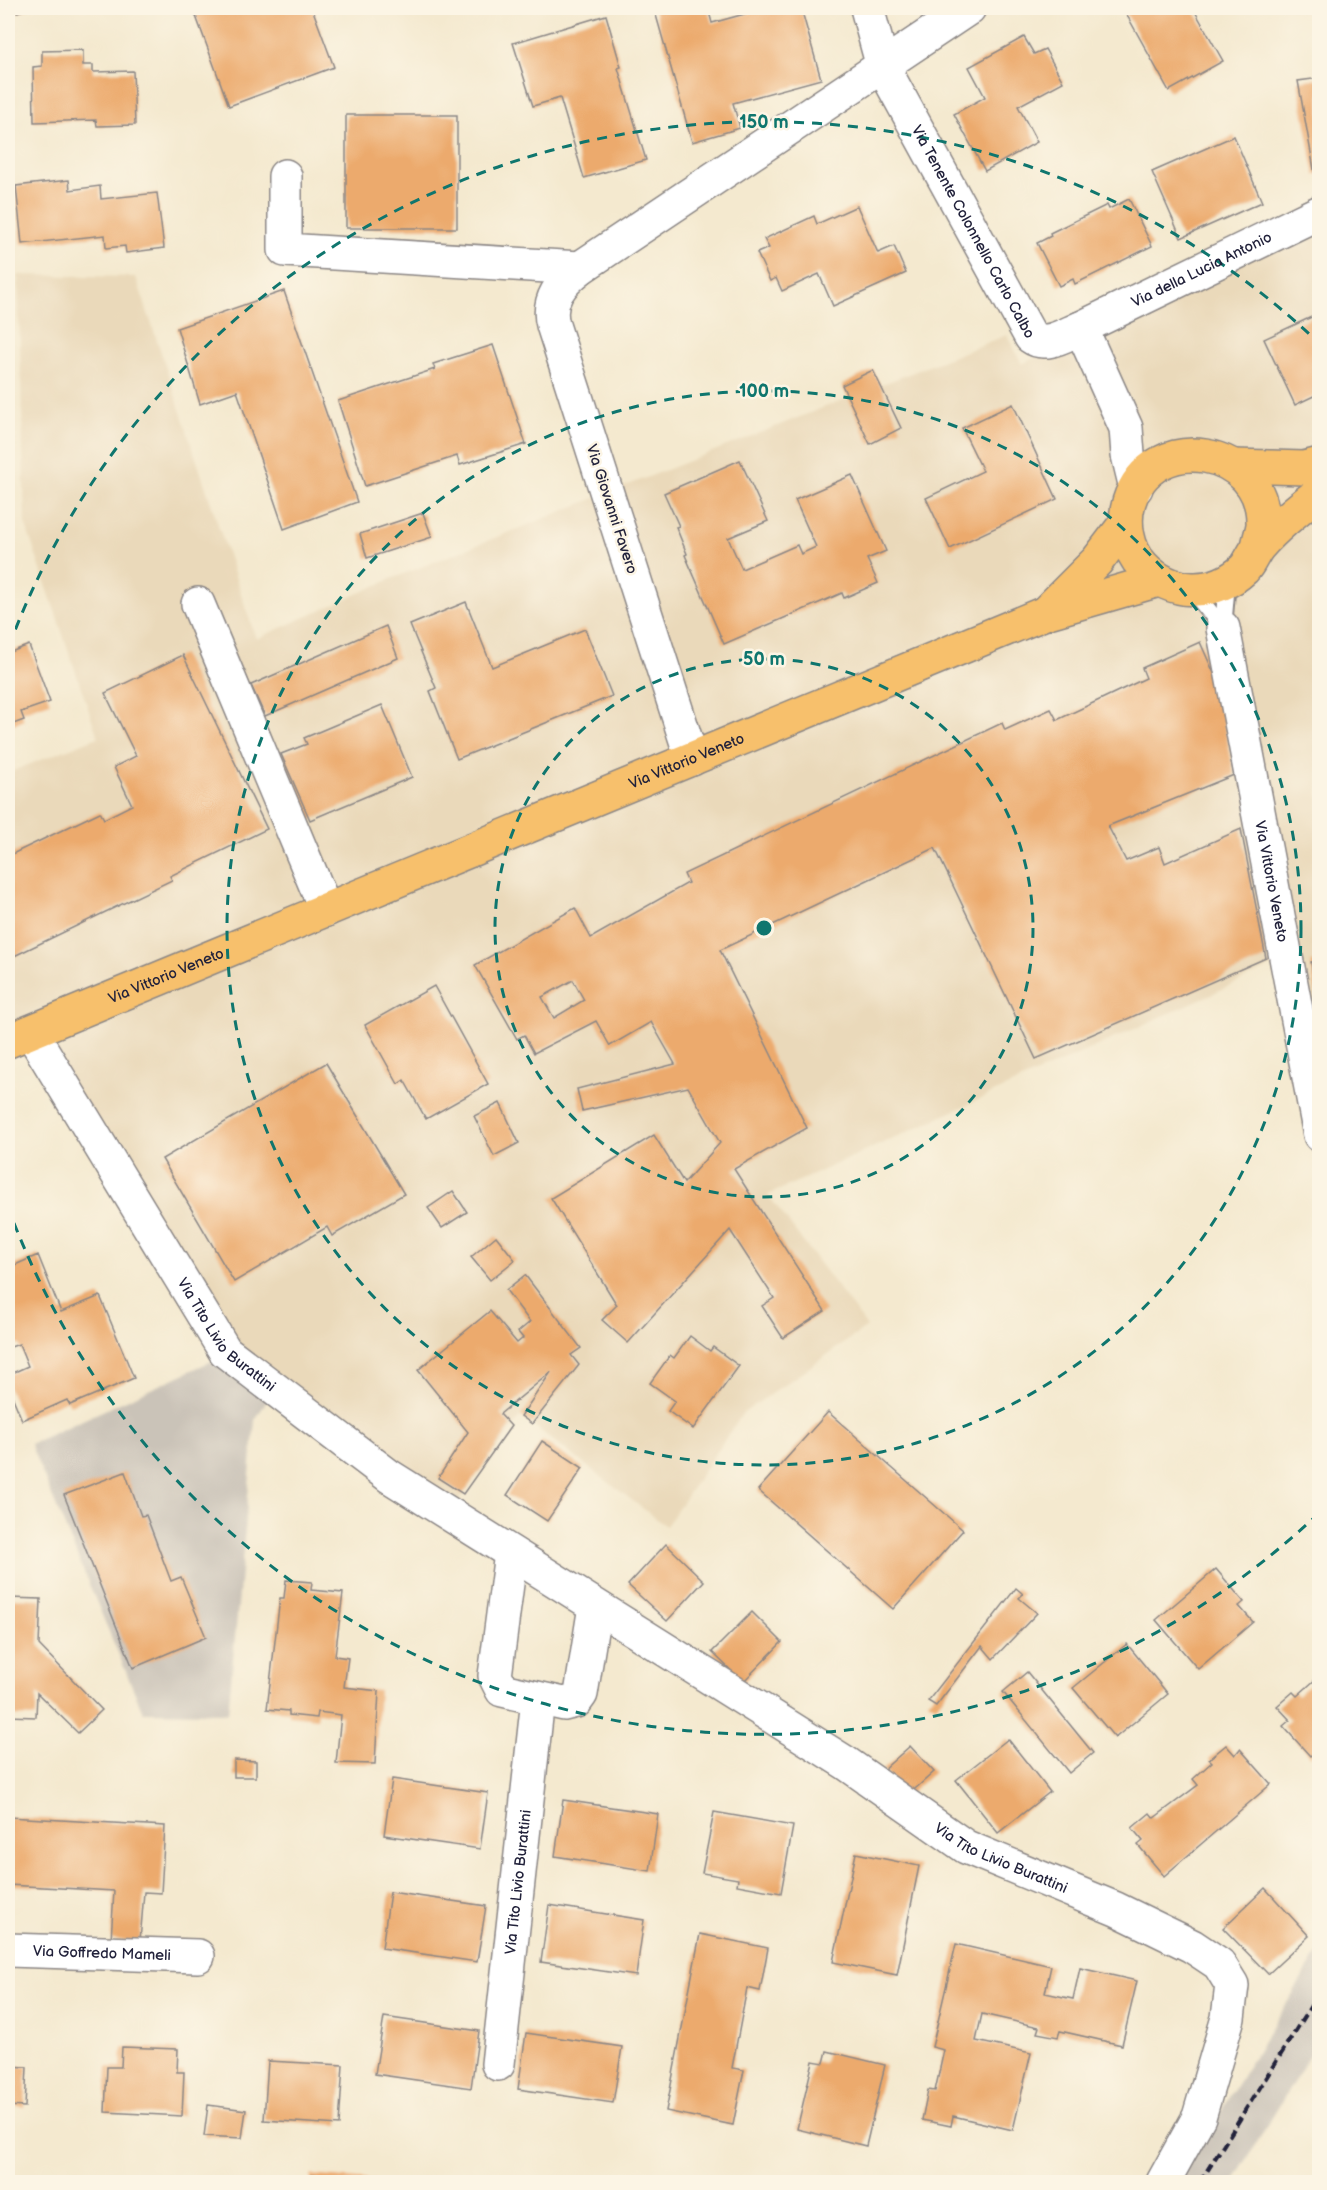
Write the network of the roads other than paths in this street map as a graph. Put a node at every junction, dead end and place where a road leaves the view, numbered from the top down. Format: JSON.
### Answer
{"nodes":[{"id":1,"x":867,"y":8,"type":"edge"},
{"id":2,"x":969,"y":8,"type":"edge"},
{"id":3,"x":883,"y":66,"type":"junction"},
{"id":4,"x":285,"y":176,"type":"dead end"},
{"id":5,"x":1320,"y":212,"type":"edge"},
{"id":6,"x":580,"y":268,"type":"junction"},
{"id":7,"x":1081,"y":328,"type":"junction"},
{"id":8,"x":1126,"y":428,"type":"junction"},
{"id":9,"x":1173,"y":457,"type":"junction"},
{"id":10,"x":1320,"y":464,"type":"edge"},
{"id":11,"x":1234,"y":466,"type":"junction"},
{"id":12,"x":1136,"y":488,"type":"junction"},
{"id":13,"x":1320,"y":492,"type":"edge"},
{"id":14,"x":1126,"y":523,"type":"junction"},
{"id":15,"x":1258,"y":547,"type":"junction"},
{"id":16,"x":1159,"y":580,"type":"junction"},
{"id":17,"x":1227,"y":582,"type":"junction"},
{"id":18,"x":1191,"y":589,"type":"junction"},
{"id":19,"x":198,"y":604,"type":"dead end"},
{"id":20,"x":1046,"y":613,"type":"junction"},
{"id":21,"x":1222,"y":628,"type":"junction"},
{"id":22,"x":692,"y":759,"type":"junction"},
{"id":23,"x":326,"y":910,"type":"junction"},
{"id":24,"x":19,"y":1037,"type":"edge"},
{"id":25,"x":1320,"y":1135,"type":"edge"},
{"id":26,"x":511,"y":1553,"type":"junction"},
{"id":27,"x":595,"y":1606,"type":"junction"},
{"id":28,"x":538,"y":1699,"type":"junction"},
{"id":29,"x":8,"y":1950,"type":"edge"},
{"id":30,"x":198,"y":1956,"type":"dead end"},
{"id":31,"x":498,"y":2064,"type":"dead end"},
{"id":32,"x":1162,"y":2182,"type":"edge"}],
"edges":[{"from":1,"to":3,"type":"street","name":"Via Tenente Colonnello Carlo Calbo"},
{"from":2,"to":3,"type":"street","name":"Via Giovanni Favero"},
{"from":3,"to":6,"type":"street","name":"Via Giovanni Favero"},
{"from":3,"to":7,"type":"street","name":"Via Tenente Colonnello Carlo Calbo"},
{"from":4,"to":6,"type":"street"},
{"from":5,"to":7,"type":"street","name":"Via della Lucia Antonio"},
{"from":6,"to":22,"type":"street","name":"Via Giovanni Favero"},
{"from":7,"to":8,"type":"street"},
{"from":8,"to":9,"type":"street"},
{"from":8,"to":12,"type":"street"},
{"from":9,"to":11,"type":"main road","name":"Via Vittorio Veneto"},
{"from":9,"to":12,"type":"main road","name":"Via Vittorio Veneto"},
{"from":10,"to":11,"type":"main road","name":"Via Vittorio Veneto"},
{"from":11,"to":15,"type":"main road","name":"Via Vittorio Veneto"},
{"from":12,"to":14,"type":"main road","name":"Via Vittorio Veneto"},
{"from":13,"to":15,"type":"main road","name":"Via Vittorio Veneto"},
{"from":14,"to":16,"type":"main road","name":"Via Vittorio Veneto"},
{"from":14,"to":20,"type":"main road","name":"Via Vittorio Veneto"},
{"from":15,"to":17,"type":"main road","name":"Via Vittorio Veneto"},
{"from":16,"to":18,"type":"main road","name":"Via Vittorio Veneto"},
{"from":16,"to":20,"type":"main road","name":"Via Vittorio Veneto"},
{"from":17,"to":18,"type":"main road","name":"Via Vittorio Veneto"},
{"from":17,"to":21,"type":"lane"},
{"from":18,"to":21,"type":"lane"},
{"from":19,"to":23,"type":"street"},
{"from":20,"to":22,"type":"main road","name":"Via Vittorio Veneto"},
{"from":21,"to":25,"type":"street","name":"Via Vittorio Veneto"},
{"from":22,"to":23,"type":"main road","name":"Via Vittorio Veneto"},
{"from":23,"to":24,"type":"main road","name":"Via Vittorio Veneto"},
{"from":24,"to":26,"type":"street","name":"Via Tito Livio Burattini"},
{"from":26,"to":27,"type":"street","name":"Via Tito Livio Burattini"},
{"from":26,"to":28,"type":"street"},
{"from":27,"to":28,"type":"street"},
{"from":27,"to":32,"type":"street","name":"Via Tito Livio Burattini"},
{"from":28,"to":31,"type":"street","name":"Via Tito Livio Burattini"},
{"from":29,"to":30,"type":"street","name":"Via Goffredo Mameli"}]}
